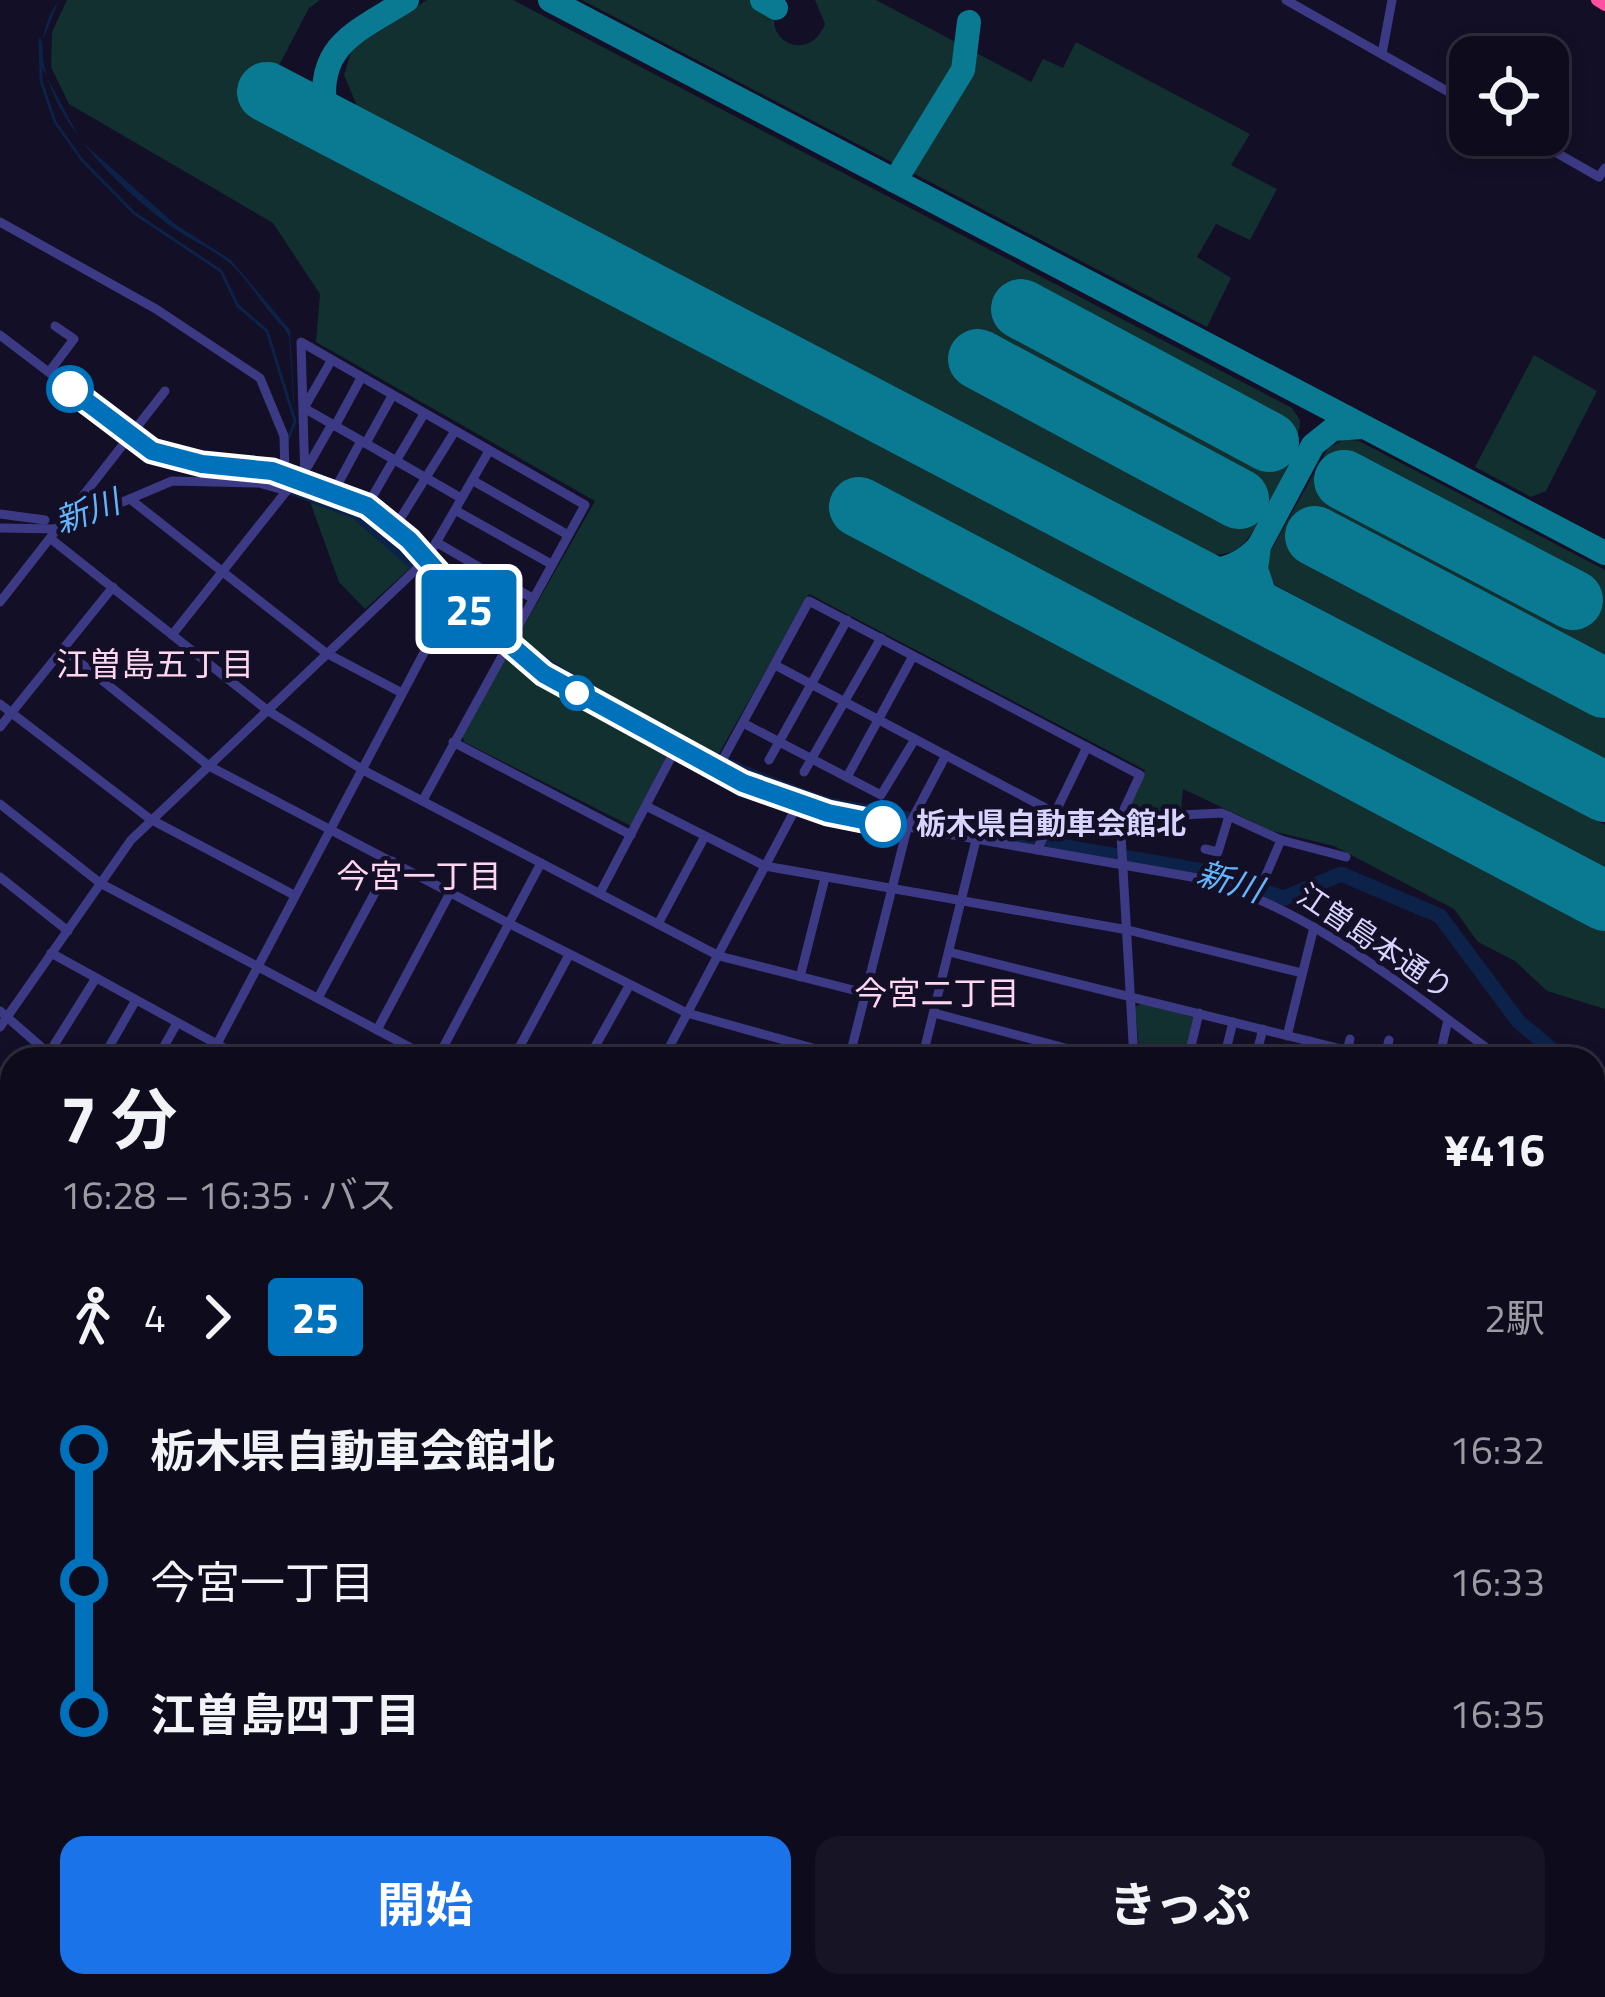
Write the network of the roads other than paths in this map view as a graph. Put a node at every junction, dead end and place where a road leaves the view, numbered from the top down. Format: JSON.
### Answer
{"nodes":[{"id":1,"x":1286,"y":0,"type":"edge"},
{"id":2,"x":1392,"y":0,"type":"edge"},
{"id":3,"x":1597,"y":0,"type":"edge"},
{"id":4,"x":1605,"y":5,"type":"edge"},
{"id":5,"x":1382,"y":54,"type":"junction"},
{"id":6,"x":1449,"y":92,"type":"edge"},
{"id":7,"x":1562,"y":156,"type":"edge"},
{"id":8,"x":1605,"y":168,"type":"edge"},
{"id":9,"x":0,"y":222,"type":"edge"},
{"id":10,"x":56,"y":326,"type":"dead end"},
{"id":11,"x":0,"y":335,"type":"edge"},
{"id":12,"x":331,"y":361,"type":"junction"},
{"id":13,"x":49,"y":372,"type":"junction"},
{"id":14,"x":362,"y":378,"type":"junction"},
{"id":15,"x":165,"y":391,"type":"dead end"},
{"id":16,"x":392,"y":396,"type":"junction"},
{"id":17,"x":304,"y":408,"type":"junction"},
{"id":18,"x":424,"y":414,"type":"junction"},
{"id":19,"x":333,"y":425,"type":"junction"},
{"id":20,"x":454,"y":431,"type":"junction"},
{"id":21,"x":129,"y":438,"type":"junction"},
{"id":22,"x":363,"y":442,"type":"junction"},
{"id":23,"x":489,"y":451,"type":"junction"},
{"id":24,"x":395,"y":460,"type":"junction"},
{"id":25,"x":308,"y":466,"type":"junction"},
{"id":26,"x":426,"y":478,"type":"junction"},
{"id":27,"x":296,"y":479,"type":"junction"},
{"id":28,"x":472,"y":480,"type":"junction"},
{"id":29,"x":286,"y":491,"type":"junction"},
{"id":30,"x":334,"y":491,"type":"junction"},
{"id":31,"x":461,"y":498,"type":"junction"},
{"id":32,"x":130,"y":499,"type":"junction"},
{"id":33,"x":0,"y":501,"type":"edge"},
{"id":34,"x":367,"y":506,"type":"junction"},
{"id":35,"x":455,"y":510,"type":"junction"},
{"id":36,"x":2,"y":514,"type":"edge"},
{"id":37,"x":45,"y":520,"type":"dead end"},
{"id":38,"x":0,"y":527,"type":"edge"},
{"id":39,"x":395,"y":527,"type":"junction"},
{"id":40,"x":59,"y":529,"type":"junction"},
{"id":41,"x":568,"y":535,"type":"junction"},
{"id":42,"x":51,"y":539,"type":"junction"},
{"id":43,"x":436,"y":542,"type":"junction"},
{"id":44,"x":425,"y":560,"type":"junction"},
{"id":45,"x":551,"y":564,"type":"junction"},
{"id":46,"x":222,"y":569,"type":"junction"},
{"id":47,"x":113,"y":587,"type":"junction"},
{"id":48,"x":455,"y":594,"type":"junction"},
{"id":49,"x":532,"y":598,"type":"junction"},
{"id":50,"x":0,"y":602,"type":"edge"},
{"id":51,"x":847,"y":620,"type":"junction"},
{"id":52,"x":172,"y":635,"type":"junction"},
{"id":53,"x":880,"y":638,"type":"junction"},
{"id":54,"x":506,"y":644,"type":"junction"},
{"id":55,"x":63,"y":649,"type":"junction"},
{"id":56,"x":326,"y":653,"type":"junction"},
{"id":57,"x":913,"y":656,"type":"junction"},
{"id":58,"x":776,"y":665,"type":"junction"},
{"id":59,"x":811,"y":684,"type":"junction"},
{"id":60,"x":402,"y":693,"type":"junction"},
{"id":61,"x":844,"y":701,"type":"junction"},
{"id":62,"x":0,"y":704,"type":"edge"},
{"id":63,"x":267,"y":710,"type":"junction"},
{"id":64,"x":12,"y":712,"type":"junction"},
{"id":65,"x":879,"y":720,"type":"junction"},
{"id":66,"x":743,"y":723,"type":"junction"},
{"id":67,"x":0,"y":727,"type":"edge"},
{"id":68,"x":915,"y":739,"type":"junction"},
{"id":69,"x":779,"y":741,"type":"junction"},
{"id":70,"x":453,"y":742,"type":"junction"},
{"id":71,"x":1087,"y":747,"type":"junction"},
{"id":72,"x":676,"y":748,"type":"junction"},
{"id":73,"x":946,"y":755,"type":"junction"},
{"id":74,"x":812,"y":759,"type":"junction"},
{"id":75,"x":769,"y":760,"type":"dead end"},
{"id":76,"x":209,"y":766,"type":"junction"},
{"id":77,"x":363,"y":770,"type":"junction"},
{"id":78,"x":717,"y":770,"type":"junction"},
{"id":79,"x":804,"y":772,"type":"dead end"},
{"id":80,"x":847,"y":777,"type":"junction"},
{"id":81,"x":423,"y":800,"type":"junction"},
{"id":82,"x":798,"y":804,"type":"junction"},
{"id":83,"x":0,"y":805,"type":"edge"},
{"id":84,"x":646,"y":806,"type":"junction"},
{"id":85,"x":1053,"y":812,"type":"junction"},
{"id":86,"x":1229,"y":816,"type":"junction"},
{"id":87,"x":1120,"y":818,"type":"junction"},
{"id":88,"x":150,"y":819,"type":"junction"},
{"id":89,"x":331,"y":828,"type":"junction"},
{"id":90,"x":907,"y":829,"type":"junction"},
{"id":91,"x":631,"y":835,"type":"junction"},
{"id":92,"x":705,"y":836,"type":"junction"},
{"id":93,"x":976,"y":840,"type":"junction"},
{"id":94,"x":1281,"y":840,"type":"junction"},
{"id":95,"x":1205,"y":849,"type":"dead end"},
{"id":96,"x":1037,"y":850,"type":"junction"},
{"id":97,"x":1346,"y":857,"type":"dead end"},
{"id":98,"x":392,"y":861,"type":"junction"},
{"id":99,"x":541,"y":862,"type":"junction"},
{"id":100,"x":1126,"y":865,"type":"junction"},
{"id":101,"x":765,"y":866,"type":"junction"},
{"id":102,"x":0,"y":878,"type":"edge"},
{"id":103,"x":825,"y":878,"type":"junction"},
{"id":104,"x":100,"y":883,"type":"junction"},
{"id":105,"x":891,"y":891,"type":"junction"},
{"id":106,"x":450,"y":892,"type":"junction"},
{"id":107,"x":600,"y":893,"type":"junction"},
{"id":108,"x":294,"y":895,"type":"junction"},
{"id":109,"x":1257,"y":896,"type":"junction"},
{"id":110,"x":961,"y":901,"type":"junction"},
{"id":111,"x":508,"y":923,"type":"junction"},
{"id":112,"x":658,"y":924,"type":"junction"},
{"id":113,"x":1314,"y":927,"type":"junction"},
{"id":114,"x":1128,"y":930,"type":"junction"},
{"id":115,"x":68,"y":931,"type":"junction"},
{"id":116,"x":949,"y":952,"type":"junction"},
{"id":117,"x":51,"y":953,"type":"junction"},
{"id":118,"x":569,"y":955,"type":"junction"},
{"id":119,"x":718,"y":956,"type":"junction"},
{"id":120,"x":256,"y":967,"type":"junction"},
{"id":121,"x":1302,"y":973,"type":"junction"},
{"id":122,"x":800,"y":977,"type":"junction"},
{"id":123,"x":96,"y":978,"type":"junction"},
{"id":124,"x":629,"y":986,"type":"junction"},
{"id":125,"x":865,"y":993,"type":"junction"},
{"id":126,"x":1130,"y":996,"type":"junction"},
{"id":127,"x":318,"y":998,"type":"junction"},
{"id":128,"x":136,"y":1000,"type":"junction"},
{"id":129,"x":4,"y":1012,"type":"edge"},
{"id":130,"x":687,"y":1013,"type":"junction"},
{"id":131,"x":934,"y":1013,"type":"junction"},
{"id":132,"x":1199,"y":1013,"type":"junction"},
{"id":133,"x":1448,"y":1020,"type":"junction"},
{"id":134,"x":1233,"y":1022,"type":"junction"},
{"id":135,"x":177,"y":1023,"type":"junction"},
{"id":136,"x":0,"y":1027,"type":"edge"},
{"id":137,"x":377,"y":1030,"type":"junction"},
{"id":138,"x":1263,"y":1030,"type":"junction"},
{"id":139,"x":1287,"y":1036,"type":"junction"},
{"id":140,"x":1389,"y":1040,"type":"dead end"},
{"id":141,"x":1310,"y":1041,"type":"junction"},
{"id":142,"x":216,"y":1045,"type":"junction"},
{"id":143,"x":42,"y":1047,"type":"edge"},
{"id":144,"x":52,"y":1047,"type":"edge"},
{"id":145,"x":109,"y":1047,"type":"edge"},
{"id":146,"x":164,"y":1047,"type":"edge"},
{"id":147,"x":220,"y":1047,"type":"edge"},
{"id":148,"x":410,"y":1047,"type":"edge"},
{"id":149,"x":441,"y":1047,"type":"edge"},
{"id":150,"x":519,"y":1047,"type":"edge"},
{"id":151,"x":595,"y":1047,"type":"edge"},
{"id":152,"x":669,"y":1047,"type":"edge"},
{"id":153,"x":807,"y":1047,"type":"edge"},
{"id":154,"x":853,"y":1047,"type":"edge"},
{"id":155,"x":925,"y":1047,"type":"edge"},
{"id":156,"x":1061,"y":1047,"type":"edge"},
{"id":157,"x":1133,"y":1047,"type":"edge"},
{"id":158,"x":1191,"y":1047,"type":"edge"},
{"id":159,"x":1227,"y":1047,"type":"edge"},
{"id":160,"x":1258,"y":1047,"type":"edge"},
{"id":161,"x":1309,"y":1047,"type":"edge"},
{"id":162,"x":1335,"y":1047,"type":"edge"},
{"id":163,"x":1387,"y":1047,"type":"edge"},
{"id":164,"x":1442,"y":1047,"type":"edge"},
{"id":165,"x":1485,"y":1047,"type":"edge"}],
"edges":[{"from":1,"to":5,"type":"street"},
{"from":2,"to":5,"type":"street"},
{"from":3,"to":4,"type":"highway"},
{"from":5,"to":6,"type":"street"},
{"from":7,"to":8,"type":"street"},
{"from":9,"to":27,"type":"street"},
{"from":10,"to":13,"type":"street"},
{"from":11,"to":13,"type":"street","name":"江曽島本通り"},
{"from":12,"to":14,"type":"street"},
{"from":12,"to":17,"type":"street"},
{"from":12,"to":17,"type":"street"},
{"from":13,"to":21,"type":"street","name":"江曽島本通り"},
{"from":14,"to":16,"type":"street"},
{"from":14,"to":19,"type":"street"},
{"from":15,"to":21,"type":"street"},
{"from":16,"to":18,"type":"street"},
{"from":16,"to":22,"type":"street"},
{"from":17,"to":19,"type":"street"},
{"from":17,"to":25,"type":"street"},
{"from":18,"to":20,"type":"street"},
{"from":18,"to":24,"type":"street"},
{"from":19,"to":22,"type":"street"},
{"from":19,"to":25,"type":"street"},
{"from":20,"to":23,"type":"street"},
{"from":20,"to":26,"type":"street"},
{"from":21,"to":27,"type":"street","name":"江曽島本通り"},
{"from":21,"to":40,"type":"street"},
{"from":22,"to":24,"type":"street"},
{"from":22,"to":30,"type":"street"},
{"from":23,"to":28,"type":"street"},
{"from":23,"to":41,"type":"street"},
{"from":24,"to":26,"type":"street"},
{"from":24,"to":34,"type":"street"},
{"from":25,"to":27,"type":"street"},
{"from":26,"to":31,"type":"street"},
{"from":26,"to":39,"type":"street"},
{"from":27,"to":29,"type":"street"},
{"from":27,"to":30,"type":"street","name":"江曽島本通り"},
{"from":28,"to":31,"type":"street"},
{"from":28,"to":41,"type":"street"},
{"from":29,"to":32,"type":"street"},
{"from":29,"to":46,"type":"street"},
{"from":30,"to":34,"type":"street","name":"江曽島本通り"},
{"from":31,"to":35,"type":"street"},
{"from":32,"to":40,"type":"street"},
{"from":32,"to":46,"type":"street"},
{"from":33,"to":36,"type":"street"},
{"from":34,"to":39,"type":"street","name":"江曽島本通り"},
{"from":35,"to":43,"type":"street"},
{"from":35,"to":45,"type":"street"},
{"from":36,"to":37,"type":"street"},
{"from":38,"to":40,"type":"street"},
{"from":39,"to":44,"type":"street","name":"江曽島本通り"},
{"from":40,"to":42,"type":"street"},
{"from":41,"to":45,"type":"street"},
{"from":42,"to":47,"type":"street"},
{"from":42,"to":50,"type":"street"},
{"from":43,"to":44,"type":"street"},
{"from":43,"to":49,"type":"street"},
{"from":44,"to":48,"type":"street","name":"江曽島本通り"},
{"from":44,"to":56,"type":"street"},
{"from":45,"to":49,"type":"street"},
{"from":46,"to":52,"type":"street"},
{"from":46,"to":56,"type":"street"},
{"from":47,"to":52,"type":"street"},
{"from":47,"to":55,"type":"street"},
{"from":48,"to":54,"type":"street","name":"江曽島本通り"},
{"from":48,"to":60,"type":"street"},
{"from":49,"to":54,"type":"street"},
{"from":51,"to":53,"type":"street"},
{"from":51,"to":58,"type":"street"},
{"from":51,"to":59,"type":"street"},
{"from":52,"to":63,"type":"street"},
{"from":53,"to":57,"type":"street"},
{"from":53,"to":61,"type":"street"},
{"from":54,"to":70,"type":"street"},
{"from":54,"to":72,"type":"street","name":"江曽島本通り"},
{"from":55,"to":64,"type":"street"},
{"from":55,"to":76,"type":"street"},
{"from":56,"to":60,"type":"street"},
{"from":56,"to":63,"type":"street"},
{"from":57,"to":65,"type":"street"},
{"from":57,"to":71,"type":"street"},
{"from":58,"to":59,"type":"street"},
{"from":58,"to":66,"type":"street"},
{"from":59,"to":61,"type":"street"},
{"from":59,"to":69,"type":"street"},
{"from":60,"to":77,"type":"street"},
{"from":61,"to":65,"type":"street"},
{"from":61,"to":74,"type":"street"},
{"from":62,"to":64,"type":"street"},
{"from":63,"to":76,"type":"street"},
{"from":63,"to":77,"type":"street"},
{"from":64,"to":67,"type":"street"},
{"from":64,"to":88,"type":"street"},
{"from":65,"to":68,"type":"street"},
{"from":65,"to":80,"type":"street"},
{"from":66,"to":69,"type":"street"},
{"from":66,"to":78,"type":"street"},
{"from":68,"to":73,"type":"street"},
{"from":68,"to":80,"type":"street"},
{"from":69,"to":74,"type":"street"},
{"from":69,"to":75,"type":"street"},
{"from":70,"to":81,"type":"street"},
{"from":70,"to":91,"type":"street"},
{"from":71,"to":85,"type":"street"},
{"from":71,"to":87,"type":"street"},
{"from":72,"to":78,"type":"street","name":"江曽島本通り"},
{"from":72,"to":84,"type":"street"},
{"from":73,"to":85,"type":"street"},
{"from":73,"to":90,"type":"street"},
{"from":74,"to":79,"type":"street"},
{"from":74,"to":80,"type":"street"},
{"from":76,"to":88,"type":"street"},
{"from":76,"to":89,"type":"street"},
{"from":77,"to":81,"type":"street"},
{"from":77,"to":89,"type":"street"},
{"from":78,"to":82,"type":"street","name":"江曽島本通り"},
{"from":81,"to":99,"type":"street"},
{"from":82,"to":90,"type":"street","name":"江曽島本通り"},
{"from":82,"to":101,"type":"street"},
{"from":83,"to":104,"type":"street"},
{"from":84,"to":91,"type":"street"},
{"from":84,"to":92,"type":"street"},
{"from":85,"to":96,"type":"street"},
{"from":86,"to":87,"type":"street"},
{"from":86,"to":94,"type":"street"},
{"from":86,"to":95,"type":"street"},
{"from":87,"to":100,"type":"street"},
{"from":88,"to":104,"type":"street"},
{"from":88,"to":108,"type":"street"},
{"from":89,"to":98,"type":"street"},
{"from":89,"to":108,"type":"street"},
{"from":90,"to":93,"type":"street","name":"江曽島本通り"},
{"from":90,"to":105,"type":"street"},
{"from":91,"to":107,"type":"street"},
{"from":92,"to":101,"type":"street"},
{"from":92,"to":112,"type":"street"},
{"from":93,"to":96,"type":"street","name":"江曽島本通り"},
{"from":93,"to":110,"type":"street"},
{"from":94,"to":97,"type":"street"},
{"from":94,"to":109,"type":"street"},
{"from":96,"to":100,"type":"street","name":"江曽島本通り"},
{"from":98,"to":106,"type":"street"},
{"from":98,"to":127,"type":"street"},
{"from":99,"to":107,"type":"street"},
{"from":99,"to":111,"type":"street"},
{"from":100,"to":109,"type":"street","name":"江曽島本通り"},
{"from":100,"to":114,"type":"street"},
{"from":101,"to":103,"type":"street"},
{"from":101,"to":119,"type":"street"},
{"from":102,"to":115,"type":"street"},
{"from":103,"to":105,"type":"street"},
{"from":103,"to":122,"type":"street"},
{"from":104,"to":115,"type":"street"},
{"from":104,"to":120,"type":"street"},
{"from":105,"to":110,"type":"street"},
{"from":105,"to":125,"type":"street"},
{"from":106,"to":111,"type":"street"},
{"from":106,"to":137,"type":"street"},
{"from":107,"to":112,"type":"street"},
{"from":108,"to":120,"type":"street"},
{"from":109,"to":113,"type":"street","name":"江曽島本通り"},
{"from":110,"to":114,"type":"street"},
{"from":110,"to":116,"type":"street"},
{"from":111,"to":118,"type":"street"},
{"from":111,"to":149,"type":"street"},
{"from":112,"to":119,"type":"street"},
{"from":113,"to":121,"type":"street"},
{"from":113,"to":133,"type":"street","name":"江曽島本通り"},
{"from":114,"to":121,"type":"street"},
{"from":114,"to":126,"type":"street"},
{"from":115,"to":117,"type":"street"},
{"from":116,"to":126,"type":"street"},
{"from":116,"to":131,"type":"street"},
{"from":117,"to":123,"type":"street"},
{"from":117,"to":129,"type":"street"},
{"from":118,"to":124,"type":"street"},
{"from":118,"to":150,"type":"street"},
{"from":119,"to":122,"type":"street"},
{"from":119,"to":130,"type":"street"},
{"from":120,"to":127,"type":"street"},
{"from":120,"to":142,"type":"street"},
{"from":121,"to":139,"type":"street"},
{"from":122,"to":125,"type":"street"},
{"from":123,"to":128,"type":"street"},
{"from":123,"to":144,"type":"street"},
{"from":124,"to":130,"type":"street"},
{"from":124,"to":151,"type":"street"},
{"from":125,"to":154,"type":"street"},
{"from":126,"to":132,"type":"street"},
{"from":126,"to":157,"type":"street"},
{"from":127,"to":137,"type":"street"},
{"from":128,"to":135,"type":"street"},
{"from":128,"to":145,"type":"street"},
{"from":129,"to":136,"type":"street"},
{"from":129,"to":143,"type":"street"},
{"from":130,"to":152,"type":"street"},
{"from":130,"to":153,"type":"street"},
{"from":131,"to":155,"type":"street"},
{"from":131,"to":156,"type":"street"},
{"from":132,"to":134,"type":"street"},
{"from":132,"to":158,"type":"street"},
{"from":133,"to":164,"type":"street"},
{"from":133,"to":165,"type":"street","name":"江曽島本通り"},
{"from":134,"to":138,"type":"street"},
{"from":134,"to":159,"type":"street"},
{"from":135,"to":142,"type":"street"},
{"from":135,"to":146,"type":"street"},
{"from":137,"to":148,"type":"street"},
{"from":138,"to":139,"type":"street"},
{"from":138,"to":160,"type":"street"},
{"from":139,"to":141,"type":"street"},
{"from":140,"to":163,"type":"street"},
{"from":141,"to":161,"type":"street"},
{"from":141,"to":162,"type":"street"},
{"from":142,"to":147,"type":"street"}]}
